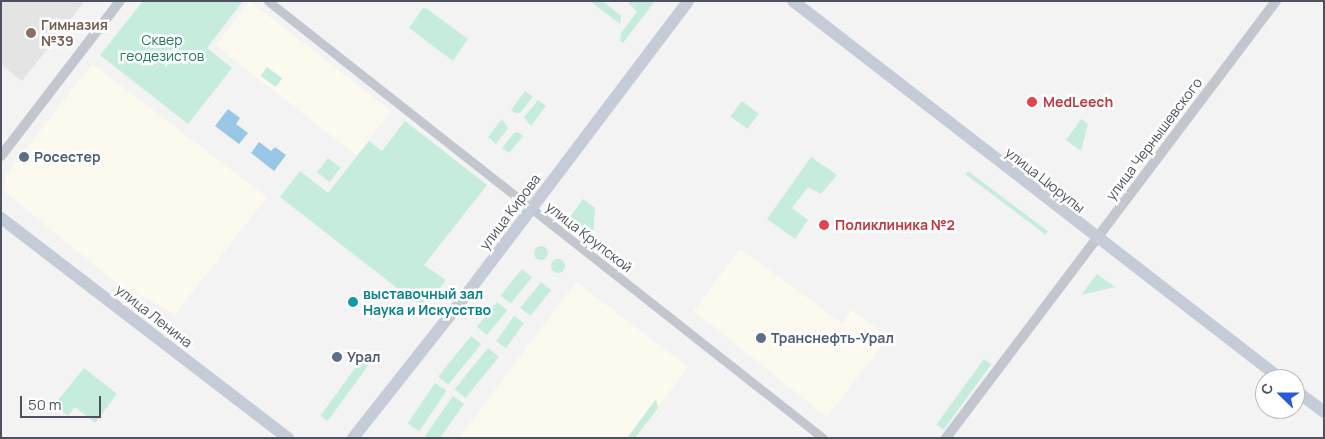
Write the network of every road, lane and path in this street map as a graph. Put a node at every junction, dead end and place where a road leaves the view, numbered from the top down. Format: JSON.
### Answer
{"nodes":[{"id":1,"x":120,"y":1,"type":"edge"},
{"id":2,"x":268,"y":1,"type":"edge"},
{"id":3,"x":688,"y":1,"type":"edge"},
{"id":4,"x":793,"y":1,"type":"edge"},
{"id":5,"x":1276,"y":1,"type":"edge"},
{"id":6,"x":1,"y":156,"type":"edge"},
{"id":7,"x":530,"y":210,"type":"junction"},
{"id":8,"x":1,"y":218,"type":"edge"},
{"id":9,"x":1096,"y":239,"type":"junction"},
{"id":10,"x":1268,"y":369,"type":"edge"},
{"id":11,"x":1305,"y":398,"type":"edge"},
{"id":12,"x":1324,"y":412,"type":"edge"},
{"id":13,"x":288,"y":438,"type":"edge"},
{"id":14,"x":353,"y":438,"type":"edge"},
{"id":15,"x":823,"y":438,"type":"edge"},
{"id":16,"x":946,"y":438,"type":"edge"}],
"edges":[{"from":1,"to":6,"type":"street"},
{"from":2,"to":7,"type":"street","name":"улица Крупской"},
{"from":3,"to":7,"type":"main road","name":"улица Кирова"},
{"from":4,"to":9,"type":"main road","name":"улица Цюрупы"},
{"from":5,"to":9,"type":"street","name":"улица Чернышевского"},
{"from":7,"to":14,"type":"main road","name":"улица Кирова"},
{"from":7,"to":15,"type":"street","name":"улица Крупской"},
{"from":8,"to":13,"type":"main road","name":"улица Ленина"},
{"from":9,"to":10,"type":"main road","name":"улица Цюрупы"},
{"from":9,"to":16,"type":"street","name":"улица Чернышевского"},
{"from":11,"to":12,"type":"main road"}]}
